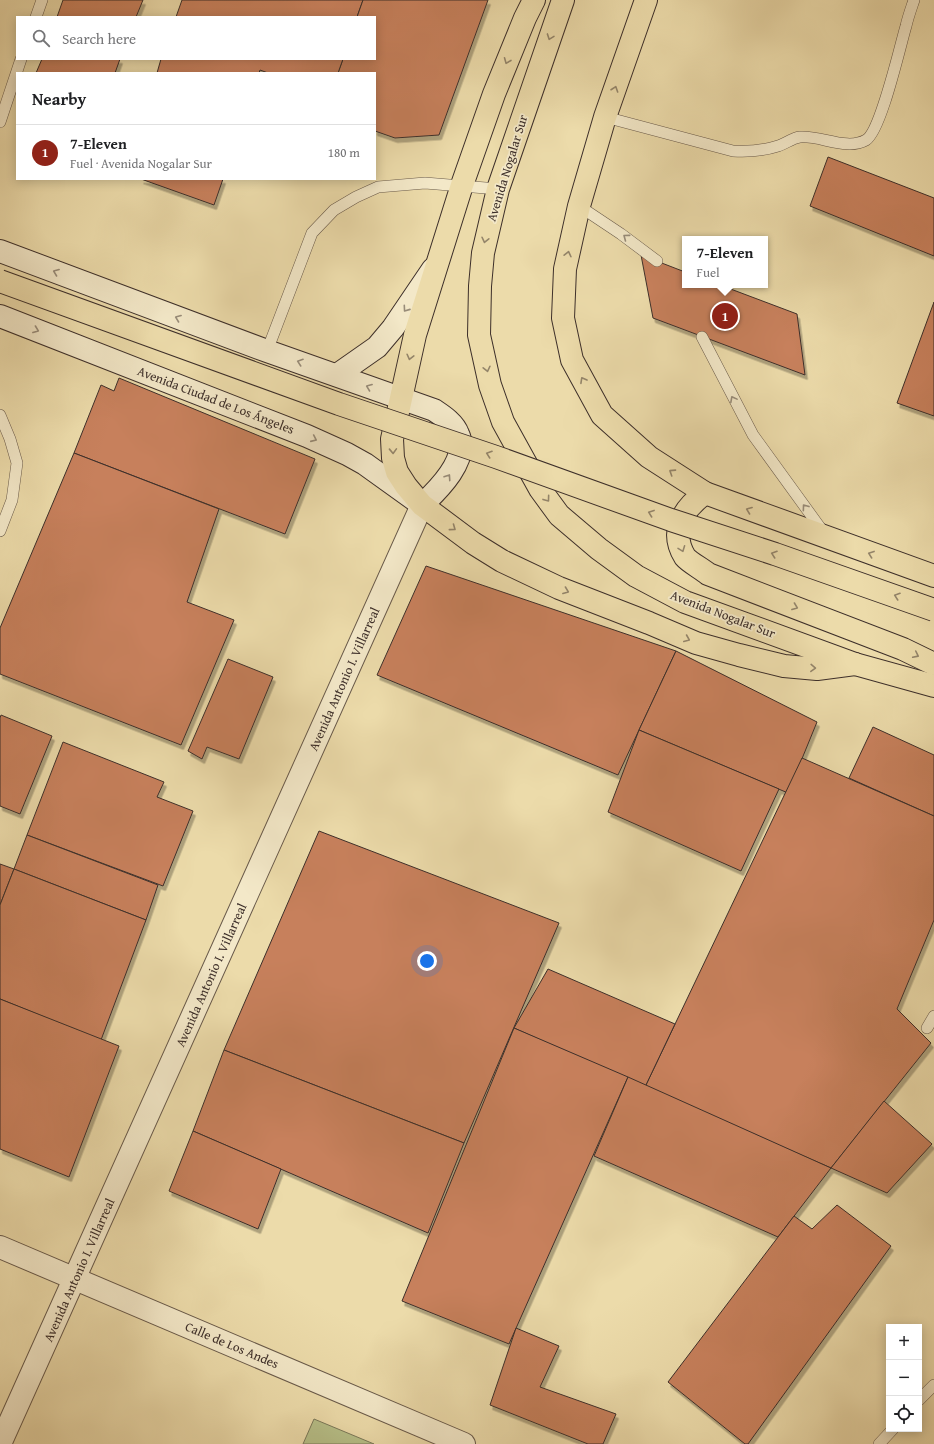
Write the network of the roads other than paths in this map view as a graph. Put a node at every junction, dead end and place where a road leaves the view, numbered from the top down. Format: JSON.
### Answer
{"nodes":[{"id":1,"x":42,"y":0,"type":"edge"},
{"id":2,"x":534,"y":0,"type":"edge"},
{"id":3,"x":563,"y":0,"type":"edge"},
{"id":4,"x":646,"y":0,"type":"edge"},
{"id":5,"x":914,"y":0,"type":"edge"},
{"id":6,"x":36,"y":16,"type":"edge"},
{"id":7,"x":21,"y":60,"type":"edge"},
{"id":8,"x":17,"y":72,"type":"edge"},
{"id":9,"x":16,"y":74,"type":"edge"},
{"id":10,"x":605,"y":117,"type":"junction"},
{"id":11,"x":0,"y":122,"type":"edge"},
{"id":12,"x":462,"y":185,"type":"junction"},
{"id":13,"x":498,"y":189,"type":"junction"},
{"id":14,"x":579,"y":206,"type":"junction"},
{"id":15,"x":0,"y":251,"type":"edge"},
{"id":16,"x":657,"y":261,"type":"dead end"},
{"id":17,"x":436,"y":265,"type":"junction"},
{"id":18,"x":0,"y":281,"type":"edge"},
{"id":19,"x":0,"y":316,"type":"edge"},
{"id":20,"x":702,"y":336,"type":"dead end"},
{"id":21,"x":267,"y":351,"type":"junction"},
{"id":22,"x":337,"y":375,"type":"junction"},
{"id":23,"x":400,"y":399,"type":"junction"},
{"id":24,"x":0,"y":415,"type":"edge"},
{"id":25,"x":705,"y":493,"type":"junction"},
{"id":26,"x":422,"y":505,"type":"junction"},
{"id":27,"x":0,"y":530,"type":"edge"},
{"id":28,"x":828,"y":538,"type":"junction"},
{"id":29,"x":934,"y":576,"type":"edge"},
{"id":30,"x":934,"y":610,"type":"edge"},
{"id":31,"x":855,"y":664,"type":"junction"},
{"id":32,"x":934,"y":664,"type":"edge"},
{"id":33,"x":934,"y":686,"type":"edge"},
{"id":34,"x":934,"y":1016,"type":"edge"},
{"id":35,"x":927,"y":1028,"type":"dead end"},
{"id":36,"x":0,"y":1247,"type":"edge"},
{"id":37,"x":75,"y":1279,"type":"junction"},
{"id":38,"x":934,"y":1385,"type":"edge"},
{"id":39,"x":922,"y":1397,"type":"edge"},
{"id":40,"x":890,"y":1432,"type":"edge"},
{"id":41,"x":0,"y":1444,"type":"edge"},
{"id":42,"x":464,"y":1444,"type":"edge"},
{"id":43,"x":879,"y":1444,"type":"edge"}],
"edges":[{"from":1,"to":6,"type":"lane"},
{"from":2,"to":12,"type":"highway","one_way":true},
{"from":3,"to":13,"type":"highway","name":"Avenida Nogalar Sur","one_way":true},
{"from":10,"to":4,"type":"highway","one_way":true},
{"from":5,"to":10,"type":"lane"},
{"from":7,"to":8,"type":"lane"},
{"from":9,"to":11,"type":"lane"},
{"from":10,"to":14,"type":"highway"},
{"from":12,"to":13,"type":"lane"},
{"from":12,"to":17,"type":"highway"},
{"from":12,"to":21,"type":"lane"},
{"from":13,"to":31,"type":"highway","name":"Avenida Nogalar Sur","one_way":true},
{"from":16,"to":14,"type":"lane","one_way":true},
{"from":25,"to":14,"type":"highway","one_way":true},
{"from":21,"to":15,"type":"street","one_way":true},
{"from":17,"to":22,"type":"street","one_way":true},
{"from":17,"to":23,"type":"highway","one_way":true},
{"from":30,"to":18,"type":"highway","one_way":true,"bridge":true},
{"from":19,"to":26,"type":"street","name":"Avenida Ciudad de Los Ángeles","one_way":true},
{"from":28,"to":20,"type":"lane","one_way":true},
{"from":22,"to":21,"type":"street","one_way":true},
{"from":23,"to":22,"type":"street","one_way":true},
{"from":23,"to":26,"type":"highway","one_way":true},
{"from":26,"to":23,"type":"street","one_way":true},
{"from":24,"to":27,"type":"lane"},
{"from":28,"to":25,"type":"highway","one_way":true},
{"from":25,"to":32,"type":"highway","one_way":true},
{"from":26,"to":31,"type":"highway","one_way":true},
{"from":26,"to":37,"type":"street","name":"Avenida Antonio I. Villarreal"},
{"from":29,"to":28,"type":"highway","one_way":true},
{"from":31,"to":33,"type":"highway"},
{"from":34,"to":35,"type":"lane"},
{"from":36,"to":37,"type":"street","name":"Calle de Los Andes"},
{"from":37,"to":41,"type":"street","name":"Avenida Antonio I. Villarreal"},
{"from":37,"to":42,"type":"street","name":"Calle de Los Andes"},
{"from":38,"to":39,"type":"lane"},
{"from":40,"to":43,"type":"lane"}]}
